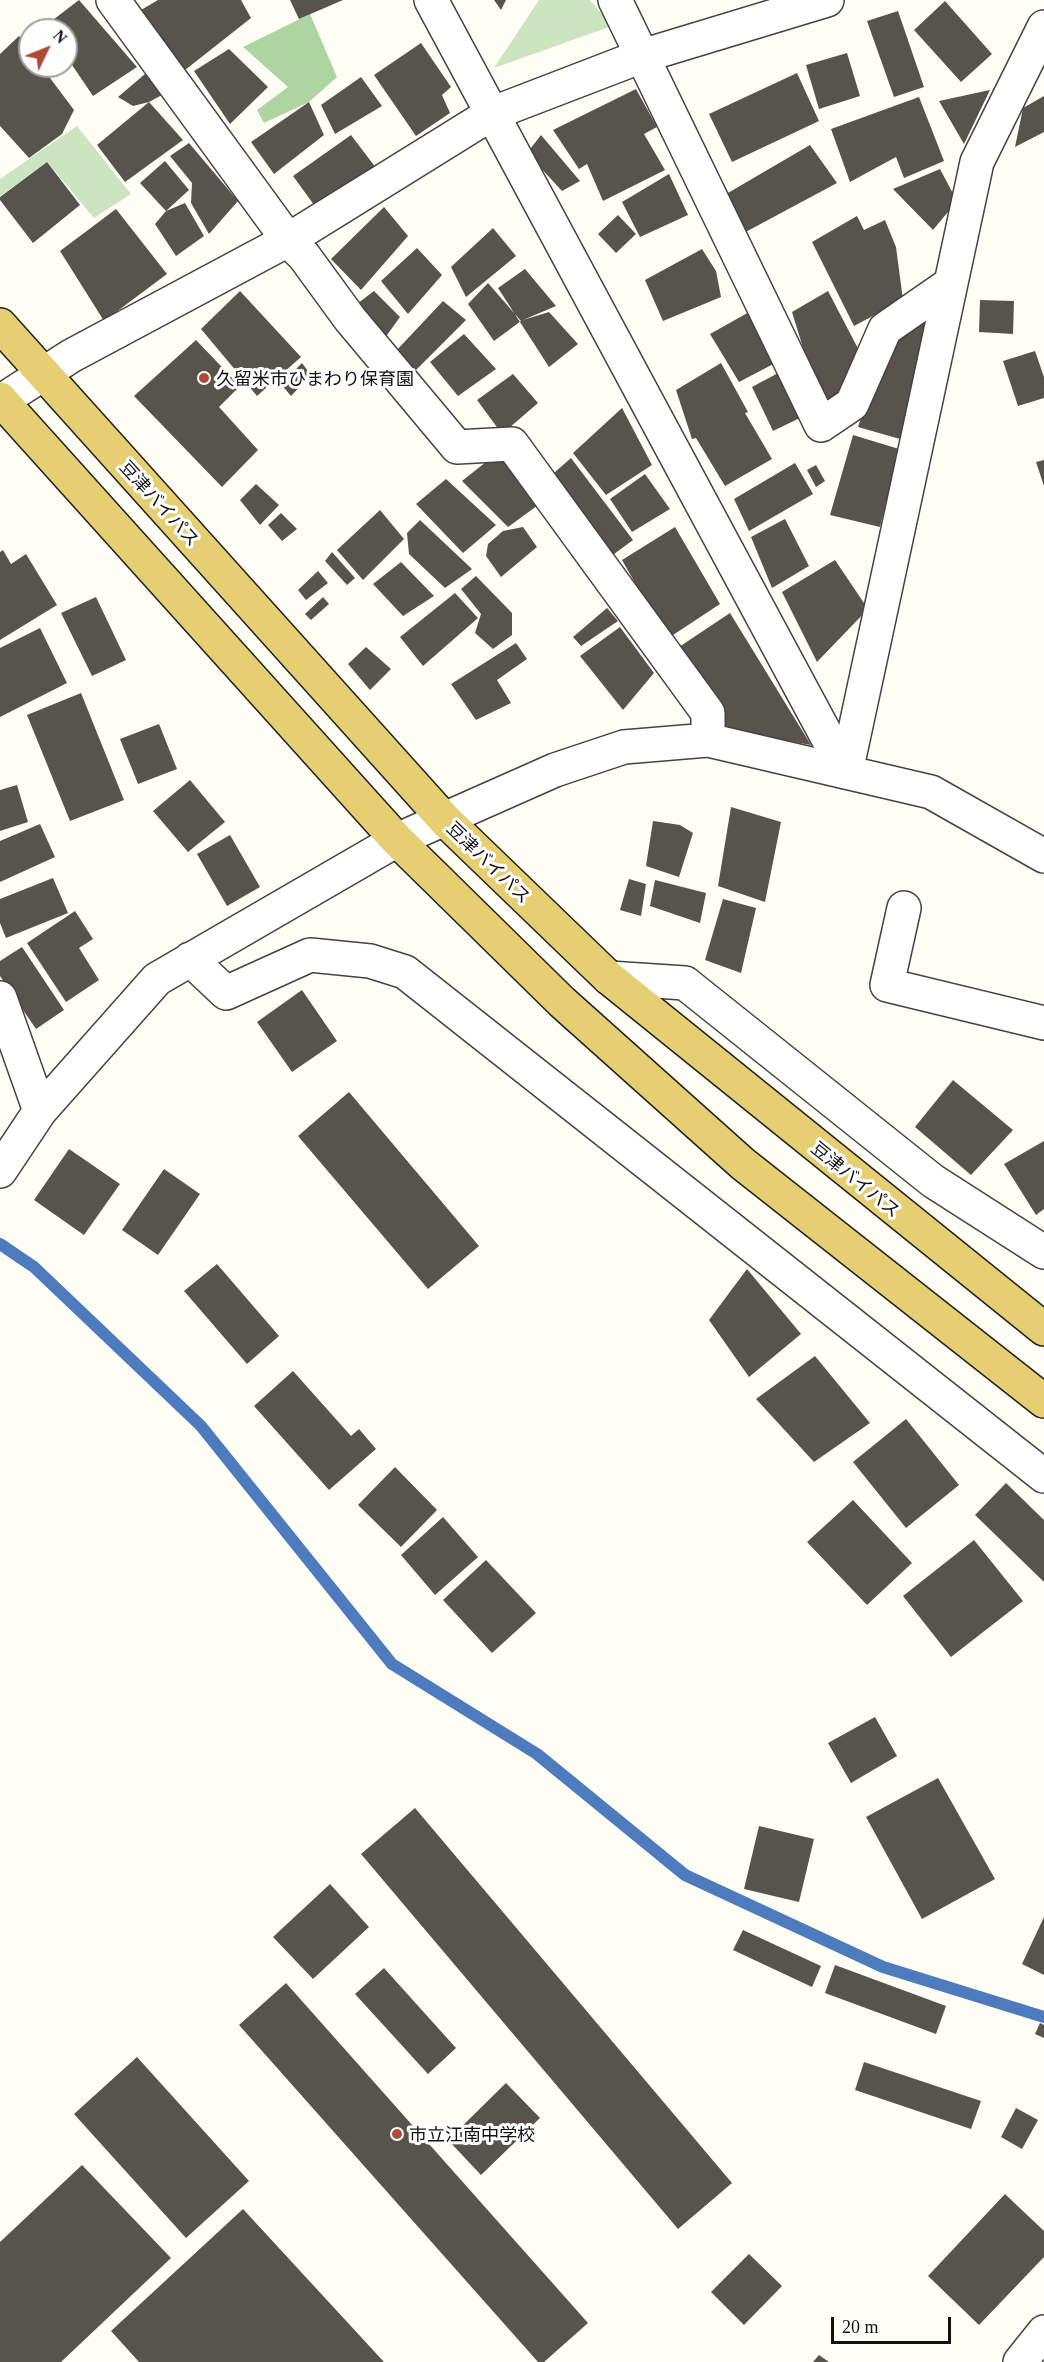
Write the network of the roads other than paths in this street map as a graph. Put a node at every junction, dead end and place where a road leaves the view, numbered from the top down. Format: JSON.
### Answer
{"nodes":[{"id":1,"x":113,"y":0,"type":"edge"},
{"id":2,"x":431,"y":0,"type":"edge"},
{"id":3,"x":615,"y":0,"type":"edge"},
{"id":4,"x":827,"y":0,"type":"edge"},
{"id":5,"x":1044,"y":27,"type":"edge"},
{"id":6,"x":642,"y":56,"type":"junction"},
{"id":7,"x":491,"y":114,"type":"junction"},
{"id":8,"x":288,"y":240,"type":"junction"},
{"id":9,"x":950,"y":284,"type":"junction"},
{"id":10,"x":0,"y":325,"type":"edge"},
{"id":11,"x":44,"y":374,"type":"junction"},
{"id":12,"x":0,"y":400,"type":"edge"},
{"id":13,"x":708,"y":740,"type":"junction"},
{"id":14,"x":846,"y":772,"type":"junction"},
{"id":15,"x":444,"y":819,"type":"junction"},
{"id":16,"x":397,"y":840,"type":"junction"},
{"id":17,"x":1044,"y":856,"type":"edge"},
{"id":18,"x":904,"y":908,"type":"dead end"},
{"id":19,"x":190,"y":959,"type":"junction"},
{"id":20,"x":609,"y":978,"type":"junction"},
{"id":21,"x":0,"y":998,"type":"edge"},
{"id":22,"x":1044,"y":1023,"type":"edge"},
{"id":23,"x":40,"y":1111,"type":"junction"},
{"id":24,"x":0,"y":1171,"type":"edge"},
{"id":25,"x":1044,"y":1252,"type":"edge"},
{"id":26,"x":1044,"y":1329,"type":"edge"},
{"id":27,"x":1044,"y":1401,"type":"edge"},
{"id":28,"x":1044,"y":1476,"type":"edge"},
{"id":29,"x":1044,"y":2332,"type":"edge"},
{"id":30,"x":1020,"y":2362,"type":"edge"}],
"edges":[{"from":1,"to":8,"type":"street"},
{"from":2,"to":7,"type":"street"},
{"from":3,"to":6,"type":"street"},
{"from":4,"to":6,"type":"street"},
{"from":5,"to":9,"type":"street"},
{"from":6,"to":7,"type":"street"},
{"from":6,"to":9,"type":"street"},
{"from":7,"to":8,"type":"street"},
{"from":7,"to":14,"type":"street"},
{"from":8,"to":11,"type":"street"},
{"from":8,"to":13,"type":"street"},
{"from":9,"to":14,"type":"street"},
{"from":10,"to":11,"type":"highway","name":"豆津バイパス"},
{"from":11,"to":12,"type":"street"},
{"from":11,"to":15,"type":"highway","name":"豆津バイパス"},
{"from":12,"to":16,"type":"highway"},
{"from":13,"to":14,"type":"street"},
{"from":13,"to":15,"type":"street"},
{"from":14,"to":17,"type":"street"},
{"from":15,"to":16,"type":"street"},
{"from":15,"to":20,"type":"highway","name":"豆津バイパス"},
{"from":16,"to":19,"type":"street"},
{"from":16,"to":27,"type":"highway"},
{"from":18,"to":22,"type":"street"},
{"from":19,"to":23,"type":"street"},
{"from":19,"to":28,"type":"street"},
{"from":20,"to":25,"type":"street"},
{"from":20,"to":26,"type":"highway","name":"豆津バイパス"},
{"from":21,"to":23,"type":"street"},
{"from":23,"to":24,"type":"street"},
{"from":29,"to":30,"type":"street"}]}
